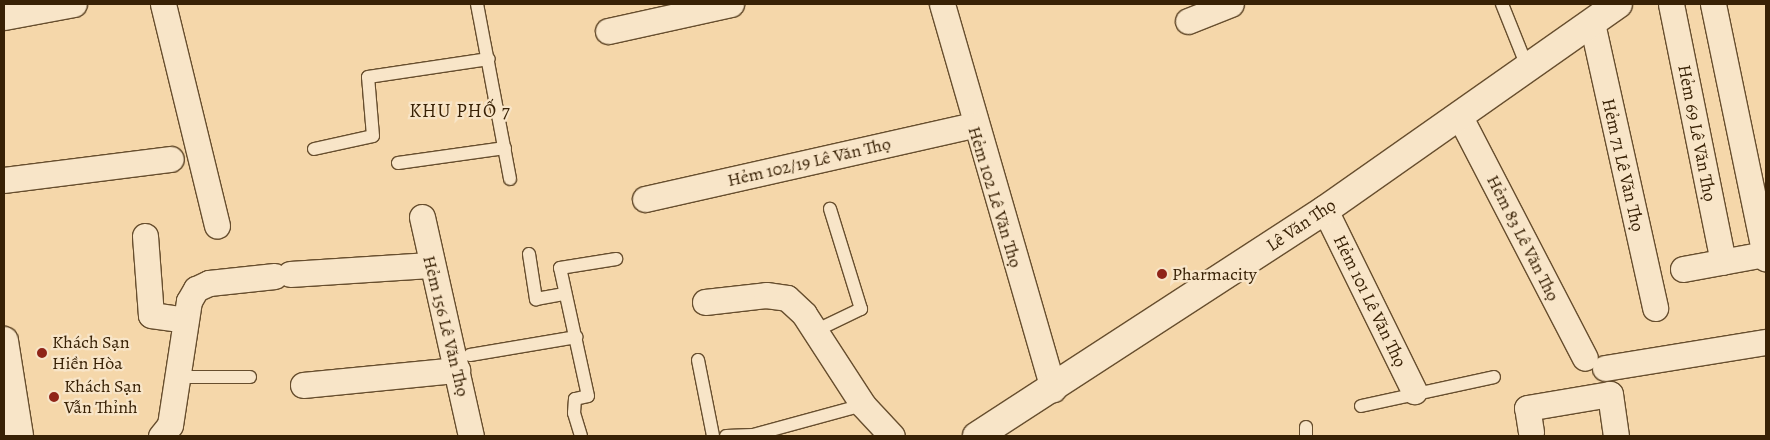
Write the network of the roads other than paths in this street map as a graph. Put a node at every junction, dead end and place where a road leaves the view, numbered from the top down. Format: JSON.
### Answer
{"nodes":[{"id":1,"x":74,"y":4,"type":"edge"},
{"id":2,"x":163,"y":4,"type":"edge"},
{"id":3,"x":477,"y":4,"type":"edge"},
{"id":4,"x":730,"y":4,"type":"edge"},
{"id":5,"x":942,"y":4,"type":"edge"},
{"id":6,"x":1230,"y":4,"type":"edge"},
{"id":7,"x":1502,"y":4,"type":"edge"},
{"id":8,"x":1618,"y":4,"type":"edge"},
{"id":9,"x":1671,"y":4,"type":"edge"},
{"id":10,"x":1713,"y":4,"type":"edge"},
{"id":11,"x":4,"y":17,"type":"edge"},
{"id":12,"x":1188,"y":21,"type":"dead end"},
{"id":13,"x":1592,"y":23,"type":"junction"},
{"id":14,"x":608,"y":31,"type":"dead end"},
{"id":15,"x":489,"y":59,"type":"junction"},
{"id":16,"x":1528,"y":69,"type":"junction"},
{"id":17,"x":1460,"y":117,"type":"junction"},
{"id":18,"x":974,"y":125,"type":"junction"},
{"id":19,"x":505,"y":148,"type":"junction"},
{"id":20,"x":314,"y":150,"type":"dead end"},
{"id":21,"x":171,"y":159,"type":"dead end"},
{"id":22,"x":398,"y":163,"type":"dead end"},
{"id":23,"x":510,"y":179,"type":"dead end"},
{"id":24,"x":4,"y":180,"type":"edge"},
{"id":25,"x":645,"y":199,"type":"dead end"},
{"id":26,"x":830,"y":209,"type":"dead end"},
{"id":27,"x":1325,"y":210,"type":"junction"},
{"id":28,"x":422,"y":216,"type":"dead end"},
{"id":29,"x":217,"y":225,"type":"dead end"},
{"id":30,"x":145,"y":236,"type":"dead end"},
{"id":31,"x":1765,"y":246,"type":"edge"},
{"id":32,"x":529,"y":254,"type":"dead end"},
{"id":33,"x":616,"y":259,"type":"dead end"},
{"id":34,"x":1723,"y":262,"type":"junction"},
{"id":35,"x":430,"y":266,"type":"junction"},
{"id":36,"x":1683,"y":269,"type":"dead end"},
{"id":37,"x":565,"y":294,"type":"junction"},
{"id":38,"x":706,"y":302,"type":"dead end"},
{"id":39,"x":1655,"y":308,"type":"dead end"},
{"id":40,"x":186,"y":320,"type":"junction"},
{"id":41,"x":815,"y":331,"type":"junction"},
{"id":42,"x":576,"y":337,"type":"junction"},
{"id":43,"x":4,"y":341,"type":"edge"},
{"id":44,"x":1766,"y":342,"type":"edge"},
{"id":45,"x":698,"y":360,"type":"dead end"},
{"id":46,"x":464,"y":363,"type":"junction"},
{"id":47,"x":1595,"y":363,"type":"junction"},
{"id":48,"x":176,"y":377,"type":"junction"},
{"id":49,"x":250,"y":377,"type":"dead end"},
{"id":50,"x":1494,"y":377,"type":"dead end"},
{"id":51,"x":303,"y":385,"type":"dead end"},
{"id":52,"x":1053,"y":389,"type":"junction"},
{"id":53,"x":1414,"y":391,"type":"junction"},
{"id":54,"x":1610,"y":394,"type":"junction"},
{"id":55,"x":863,"y":405,"type":"junction"},
{"id":56,"x":1361,"y":406,"type":"dead end"},
{"id":57,"x":1531,"y":432,"type":"dead end"},
{"id":58,"x":19,"y":436,"type":"edge"},
{"id":59,"x":161,"y":436,"type":"edge"},
{"id":60,"x":471,"y":436,"type":"edge"},
{"id":61,"x":581,"y":436,"type":"edge"},
{"id":62,"x":713,"y":436,"type":"edge"},
{"id":63,"x":726,"y":436,"type":"edge"},
{"id":64,"x":892,"y":436,"type":"edge"},
{"id":65,"x":977,"y":436,"type":"edge"},
{"id":66,"x":1616,"y":436,"type":"edge"}],
"edges":[{"from":1,"to":11,"type":"street"},
{"from":2,"to":29,"type":"street"},
{"from":3,"to":15,"type":"lane"},
{"from":4,"to":14,"type":"street"},
{"from":5,"to":18,"type":"street","name":"Hẻm 102 Lê Văn Thọ"},
{"from":6,"to":12,"type":"street"},
{"from":7,"to":16,"type":"lane"},
{"from":8,"to":13,"type":"main road","name":"Lê Văn Thọ"},
{"from":9,"to":34,"type":"street","name":"Hẻm 69 Lê Văn Thọ"},
{"from":10,"to":31,"type":"street"},
{"from":13,"to":16,"type":"main road","name":"Lê Văn Thọ"},
{"from":13,"to":39,"type":"street","name":"Hẻm 71 Lê Văn Thọ"},
{"from":15,"to":19,"type":"lane"},
{"from":15,"to":20,"type":"lane"},
{"from":16,"to":17,"type":"main road","name":"Lê Văn Thọ"},
{"from":17,"to":27,"type":"main road","name":"Lê Văn Thọ"},
{"from":17,"to":47,"type":"street","name":"Hẻm 83 Lê Văn Thọ"},
{"from":18,"to":25,"type":"street","name":"Hẻm 102/19 Lê Văn Thọ"},
{"from":18,"to":52,"type":"street","name":"Hẻm 102 Lê Văn Thọ"},
{"from":19,"to":22,"type":"lane"},
{"from":19,"to":23,"type":"lane"},
{"from":21,"to":24,"type":"street"},
{"from":26,"to":41,"type":"lane"},
{"from":27,"to":52,"type":"main road","name":"Lê Văn Thọ"},
{"from":27,"to":53,"type":"street","name":"Hẻm 101 Lê Văn Thọ"},
{"from":28,"to":35,"type":"street","name":"Hẻm 156 Lê Văn Thọ"},
{"from":30,"to":40,"type":"street"},
{"from":31,"to":34,"type":"street"},
{"from":32,"to":37,"type":"lane"},
{"from":33,"to":37,"type":"lane"},
{"from":34,"to":36,"type":"street"},
{"from":35,"to":40,"type":"street"},
{"from":35,"to":46,"type":"street","name":"Hẻm 156 Lê Văn Thọ"},
{"from":37,"to":42,"type":"lane"},
{"from":38,"to":41,"type":"street"},
{"from":40,"to":48,"type":"street"},
{"from":41,"to":55,"type":"street"},
{"from":42,"to":46,"type":"lane"},
{"from":42,"to":61,"type":"lane"},
{"from":43,"to":58,"type":"main road"},
{"from":44,"to":47,"type":"street"},
{"from":45,"to":62,"type":"lane"},
{"from":46,"to":51,"type":"street"},
{"from":46,"to":60,"type":"street","name":"Hẻm 156 Lê Văn Thọ"},
{"from":47,"to":54,"type":"lane"},
{"from":48,"to":49,"type":"lane"},
{"from":48,"to":59,"type":"street"},
{"from":50,"to":53,"type":"lane"},
{"from":52,"to":65,"type":"main road","name":"Lê Văn Thọ"},
{"from":53,"to":56,"type":"lane"},
{"from":54,"to":57,"type":"street"},
{"from":54,"to":66,"type":"street"},
{"from":55,"to":63,"type":"lane"},
{"from":55,"to":64,"type":"street"}]}
